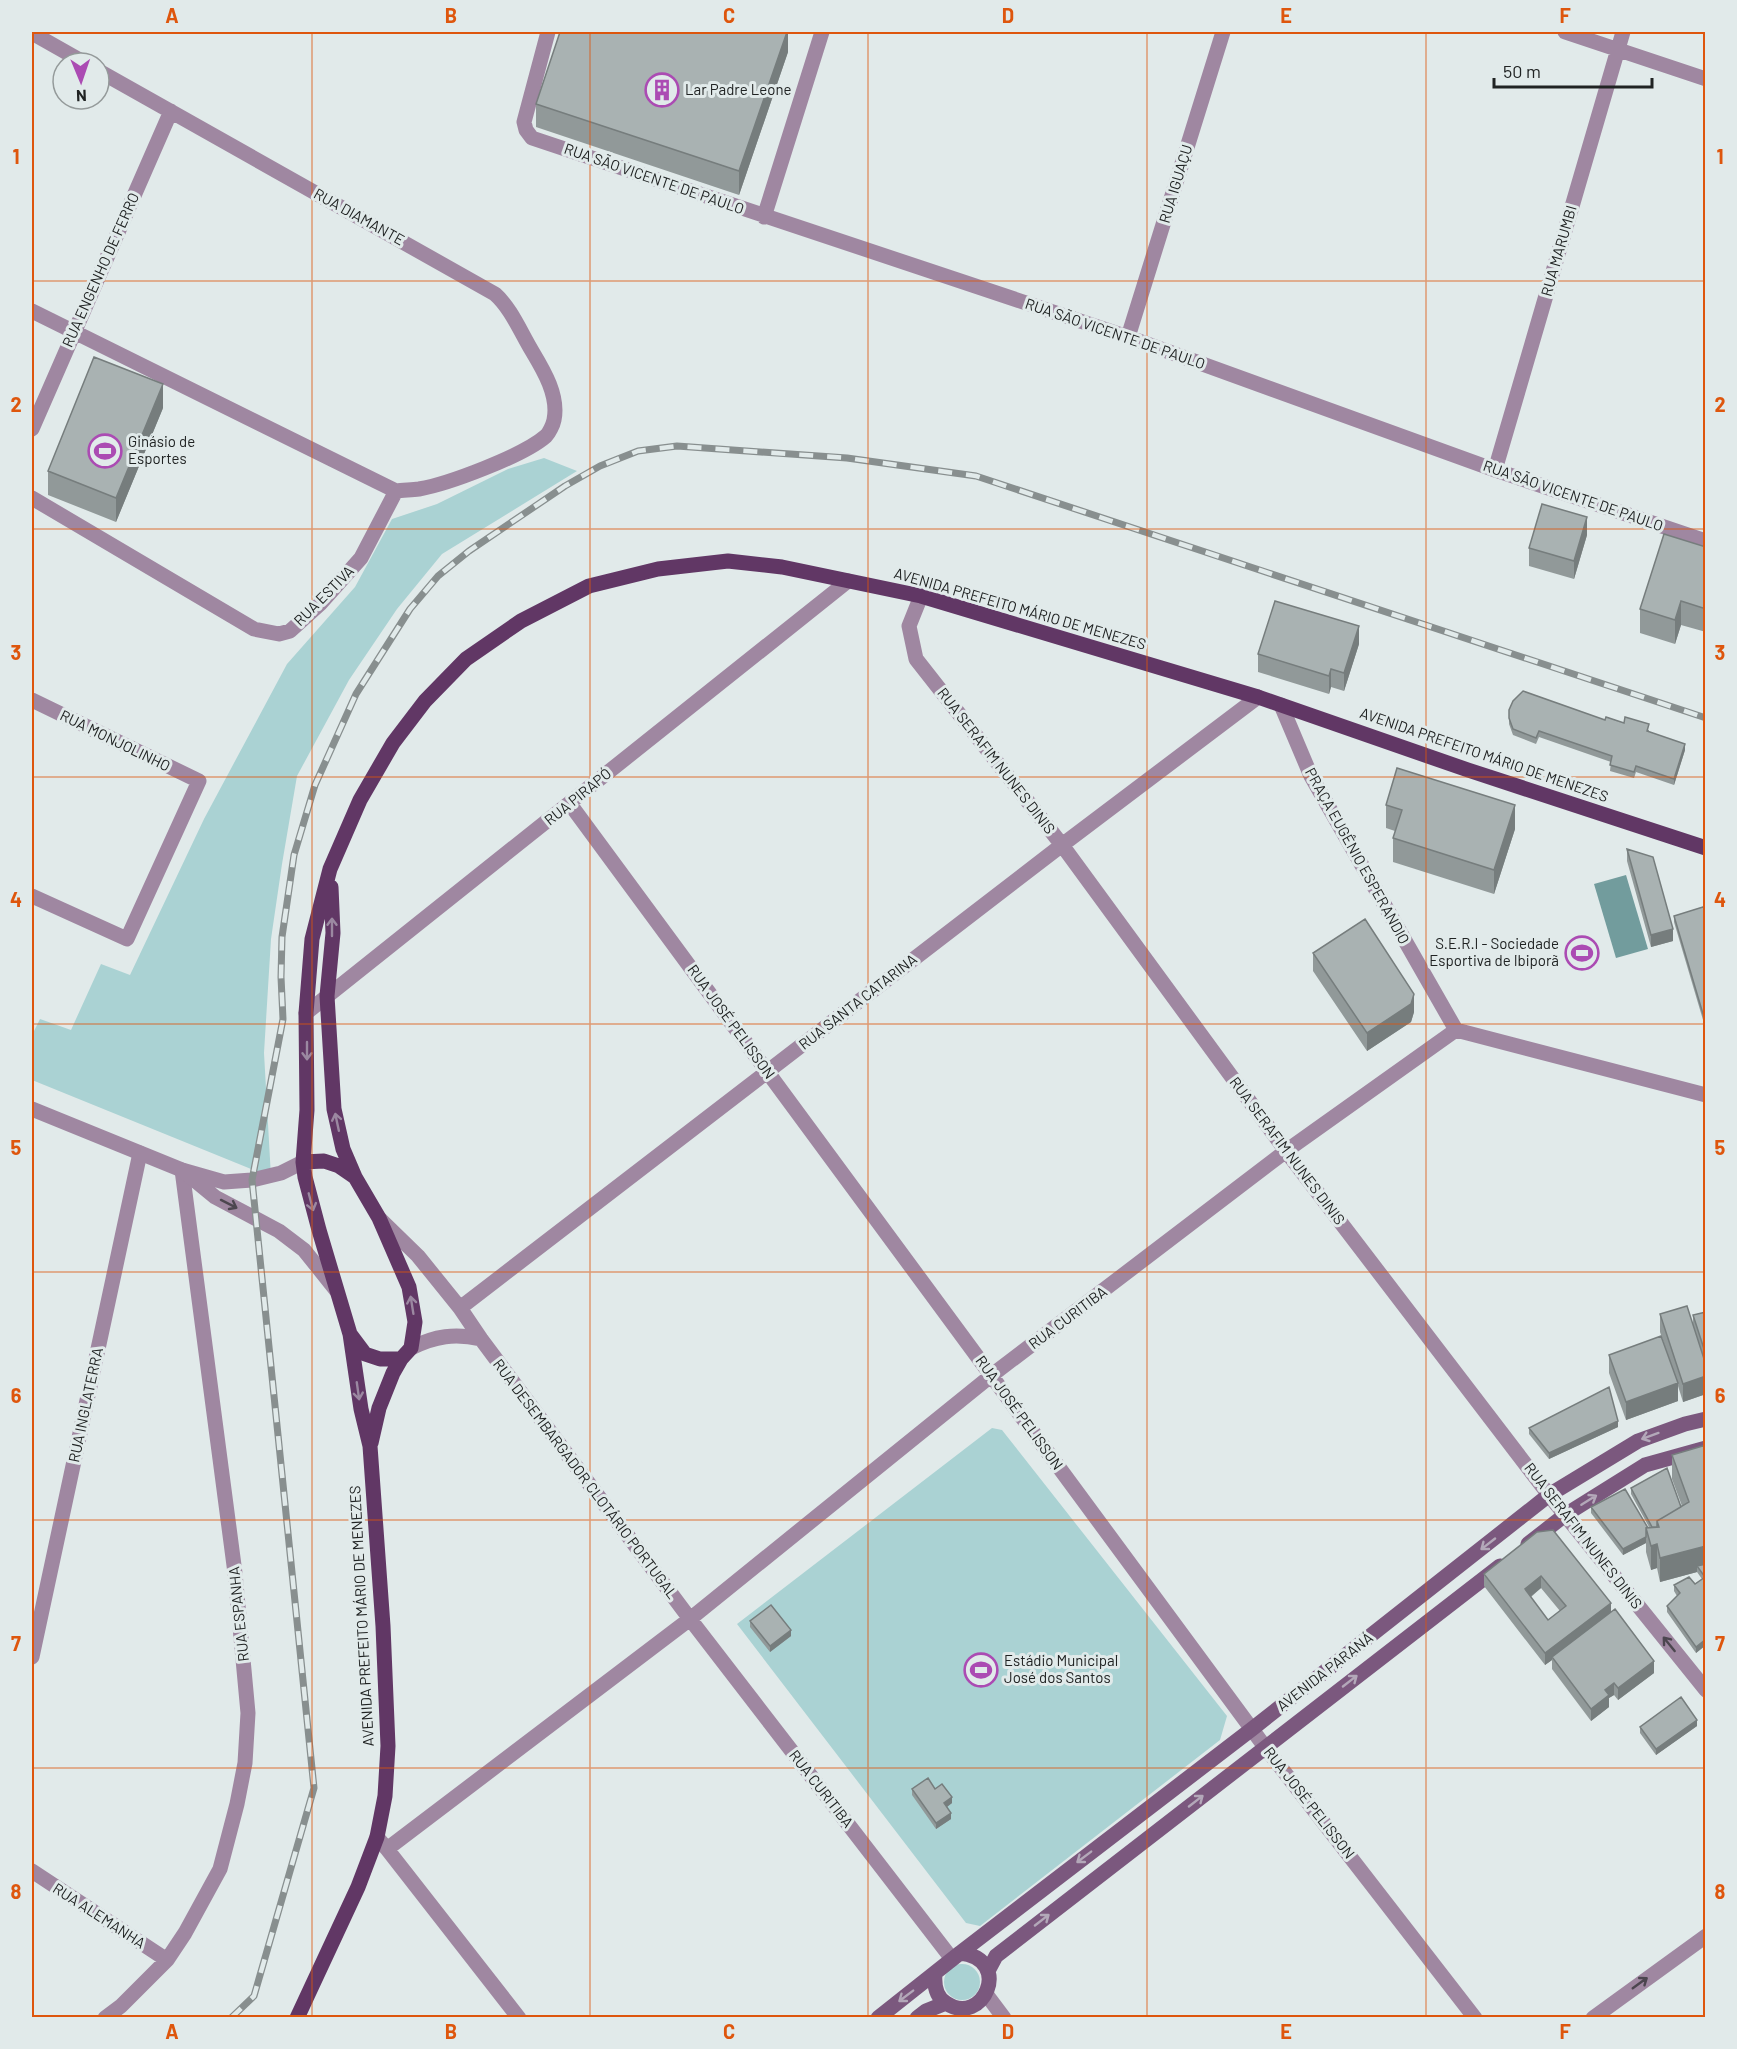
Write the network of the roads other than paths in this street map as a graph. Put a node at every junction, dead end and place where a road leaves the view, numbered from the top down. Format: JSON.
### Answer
{"nodes":[{"id":1,"x":547,"y":32,"type":"edge"},
{"id":2,"x":822,"y":32,"type":"edge"},
{"id":3,"x":1223,"y":32,"type":"edge"},
{"id":4,"x":1565,"y":32,"type":"edge"},
{"id":5,"x":1623,"y":32,"type":"edge"},
{"id":6,"x":32,"y":33,"type":"edge"},
{"id":7,"x":1618,"y":50,"type":"junction"},
{"id":8,"x":64,"y":51,"type":"edge"},
{"id":9,"x":111,"y":78,"type":"edge"},
{"id":10,"x":1706,"y":79,"type":"edge"},
{"id":11,"x":171,"y":111,"type":"junction"},
{"id":12,"x":764,"y":217,"type":"junction"},
{"id":13,"x":32,"y":311,"type":"edge"},
{"id":14,"x":73,"y":332,"type":"junction"},
{"id":15,"x":1128,"y":337,"type":"junction"},
{"id":16,"x":32,"y":429,"type":"edge"},
{"id":17,"x":1495,"y":470,"type":"junction"},
{"id":18,"x":396,"y":491,"type":"junction"},
{"id":19,"x":32,"y":498,"type":"edge"},
{"id":20,"x":1706,"y":541,"type":"edge"},
{"id":21,"x":848,"y":581,"type":"junction"},
{"id":22,"x":921,"y":596,"type":"junction"},
{"id":23,"x":1258,"y":698,"type":"junction"},
{"id":24,"x":32,"y":700,"type":"edge"},
{"id":25,"x":1281,"y":705,"type":"junction"},
{"id":26,"x":570,"y":804,"type":"junction"},
{"id":27,"x":1062,"y":845,"type":"junction"},
{"id":28,"x":1706,"y":848,"type":"edge"},
{"id":29,"x":330,"y":869,"type":"junction"},
{"id":30,"x":32,"y":896,"type":"edge"},
{"id":31,"x":327,"y":996,"type":"junction"},
{"id":32,"x":306,"y":1012,"type":"junction"},
{"id":33,"x":1456,"y":1030,"type":"junction"},
{"id":34,"x":768,"y":1072,"type":"junction"},
{"id":35,"x":1706,"y":1095,"type":"edge"},
{"id":36,"x":32,"y":1109,"type":"edge"},
{"id":37,"x":1286,"y":1151,"type":"junction"},
{"id":38,"x":140,"y":1153,"type":"junction"},
{"id":39,"x":303,"y":1162,"type":"junction"},
{"id":40,"x":182,"y":1170,"type":"junction"},
{"id":41,"x":355,"y":1177,"type":"junction"},
{"id":42,"x":379,"y":1218,"type":"junction"},
{"id":43,"x":339,"y":1293,"type":"junction"},
{"id":44,"x":460,"y":1308,"type":"junction"},
{"id":45,"x":350,"y":1334,"type":"junction"},
{"id":46,"x":481,"y":1339,"type":"junction"},
{"id":47,"x":406,"y":1353,"type":"junction"},
{"id":48,"x":992,"y":1375,"type":"junction"},
{"id":49,"x":1706,"y":1419,"type":"edge"},
{"id":50,"x":370,"y":1446,"type":"junction"},
{"id":51,"x":1706,"y":1448,"type":"edge"},
{"id":52,"x":1549,"y":1495,"type":"junction"},
{"id":53,"x":1565,"y":1515,"type":"junction"},
{"id":54,"x":690,"y":1619,"type":"junction"},
{"id":55,"x":32,"y":1657,"type":"edge"},
{"id":56,"x":1706,"y":1690,"type":"edge"},
{"id":57,"x":1252,"y":1729,"type":"junction"},
{"id":58,"x":1265,"y":1747,"type":"junction"},
{"id":59,"x":382,"y":1843,"type":"junction"},
{"id":60,"x":32,"y":1871,"type":"edge"},
{"id":61,"x":1706,"y":1936,"type":"edge"},
{"id":62,"x":956,"y":1956,"type":"junction"},
{"id":63,"x":167,"y":1960,"type":"junction"},
{"id":64,"x":988,"y":1971,"type":"junction"},
{"id":65,"x":935,"y":1974,"type":"junction"},
{"id":66,"x":986,"y":1994,"type":"junction"},
{"id":67,"x":951,"y":2009,"type":"edge"},
{"id":68,"x":297,"y":2017,"type":"edge"},
{"id":69,"x":105,"y":2018,"type":"edge"},
{"id":70,"x":519,"y":2018,"type":"edge"},
{"id":71,"x":878,"y":2018,"type":"edge"},
{"id":72,"x":917,"y":2018,"type":"edge"},
{"id":73,"x":1004,"y":2018,"type":"edge"},
{"id":74,"x":1475,"y":2018,"type":"edge"},
{"id":75,"x":1593,"y":2018,"type":"edge"}],
"edges":[{"from":1,"to":12,"type":"street","name":"RUA SÃO VICENTE DE PAULO"},
{"from":2,"to":12,"type":"street"},
{"from":3,"to":15,"type":"street","name":"RUA IGUAÇU"},
{"from":4,"to":7,"type":"street"},
{"from":5,"to":7,"type":"street","name":"RUA MARUMBI"},
{"from":6,"to":8,"type":"street"},
{"from":7,"to":10,"type":"street"},
{"from":7,"to":17,"type":"street","name":"RUA MARUMBI"},
{"from":9,"to":11,"type":"street","name":"RUA DIAMANTE"},
{"from":11,"to":14,"type":"street","name":"RUA ENGENHO DE FERRO"},
{"from":11,"to":18,"type":"street","name":"RUA DIAMANTE"},
{"from":12,"to":15,"type":"street","name":"RUA SÃO VICENTE DE PAULO"},
{"from":13,"to":14,"type":"street"},
{"from":14,"to":16,"type":"street","name":"RUA ENGENHO DE FERRO"},
{"from":14,"to":18,"type":"street"},
{"from":15,"to":17,"type":"street","name":"RUA SÃO VICENTE DE PAULO"},
{"from":17,"to":20,"type":"street","name":"RUA SÃO VICENTE DE PAULO"},
{"from":18,"to":19,"type":"street","name":"RUA ESTIVA"},
{"from":21,"to":22,"type":"main road","name":"AVENIDA PREFEITO MÁRIO DE MENEZES"},
{"from":21,"to":26,"type":"street","name":"RUA PIRAPÓ"},
{"from":21,"to":29,"type":"main road","name":"AVENIDA PREFEITO MÁRIO DE MENEZES"},
{"from":22,"to":23,"type":"main road","name":"AVENIDA PREFEITO MÁRIO DE MENEZES"},
{"from":22,"to":27,"type":"street","name":"RUA SERAFIM NUNES DINIS"},
{"from":23,"to":25,"type":"main road","name":"AVENIDA PREFEITO MÁRIO DE MENEZES"},
{"from":23,"to":27,"type":"street","name":"RUA SANTA CATARINA"},
{"from":24,"to":30,"type":"street","name":"RUA MONJOLINHO"},
{"from":25,"to":28,"type":"main road","name":"AVENIDA PREFEITO MÁRIO DE MENEZES"},
{"from":25,"to":33,"type":"street","name":"PRAÇA EUGÊNIO ESPERANDIO"},
{"from":26,"to":31,"type":"street","name":"RUA PIRAPÓ"},
{"from":26,"to":34,"type":"street","name":"RUA JOSÉ PELISSON"},
{"from":27,"to":34,"type":"street","name":"RUA SANTA CATARINA"},
{"from":27,"to":37,"type":"street","name":"RUA SERAFIM NUNES DINIS"},
{"from":31,"to":29,"type":"main road","name":"AVENIDA PREFEITO MÁRIO DE MENEZES","one_way":true},
{"from":29,"to":32,"type":"main road","name":"AVENIDA PREFEITO MÁRIO DE MENEZES"},
{"from":31,"to":32,"type":"street","name":"RUA PIRAPÓ"},
{"from":41,"to":31,"type":"main road","name":"AVENIDA PREFEITO MÁRIO DE MENEZES","one_way":true},
{"from":32,"to":39,"type":"main road","name":"AVENIDA PREFEITO MÁRIO DE MENEZES","one_way":true},
{"from":33,"to":35,"type":"street"},
{"from":33,"to":37,"type":"street","name":"RUA CURITIBA"},
{"from":34,"to":44,"type":"street","name":"RUA SANTA CATARINA"},
{"from":34,"to":48,"type":"street","name":"RUA JOSÉ PELISSON"},
{"from":36,"to":38,"type":"street"},
{"from":37,"to":48,"type":"street","name":"RUA CURITIBA"},
{"from":37,"to":52,"type":"street","name":"RUA SERAFIM NUNES DINIS"},
{"from":38,"to":40,"type":"street"},
{"from":38,"to":55,"type":"street","name":"RUA INGLATERRA"},
{"from":39,"to":40,"type":"street"},
{"from":39,"to":41,"type":"main road"},
{"from":39,"to":43,"type":"main road","name":"AVENIDA PREFEITO MÁRIO DE MENEZES","one_way":true},
{"from":40,"to":43,"type":"street","one_way":true},
{"from":40,"to":63,"type":"street","name":"RUA ESPANHA"},
{"from":41,"to":42,"type":"main road","name":"AVENIDA PREFEITO MÁRIO DE MENEZES"},
{"from":42,"to":44,"type":"street","name":"RUA DESEMBARGADOR CLOTÁRIO PORTUGAL"},
{"from":47,"to":42,"type":"main road","name":"AVENIDA PREFEITO MÁRIO DE MENEZES","one_way":true},
{"from":43,"to":45,"type":"main road","name":"AVENIDA PREFEITO MÁRIO DE MENEZES"},
{"from":44,"to":46,"type":"street","name":"RUA DESEMBARGADOR CLOTÁRIO PORTUGAL"},
{"from":45,"to":47,"type":"main road"},
{"from":45,"to":50,"type":"main road","name":"AVENIDA PREFEITO MÁRIO DE MENEZES","one_way":true},
{"from":46,"to":47,"type":"street"},
{"from":46,"to":54,"type":"street","name":"RUA DESEMBARGADOR CLOTÁRIO PORTUGAL"},
{"from":47,"to":50,"type":"main road","name":"AVENIDA PREFEITO MÁRIO DE MENEZES"},
{"from":48,"to":54,"type":"street","name":"RUA CURITIBA"},
{"from":48,"to":57,"type":"street","name":"RUA JOSÉ PELISSON"},
{"from":49,"to":52,"type":"main road","name":"AVENIDA PARANÁ","one_way":true},
{"from":50,"to":59,"type":"main road","name":"AVENIDA PREFEITO MÁRIO DE MENEZES"},
{"from":53,"to":51,"type":"main road","name":"AVENIDA PARANÁ","one_way":true},
{"from":52,"to":53,"type":"street","name":"RUA SERAFIM NUNES DINIS"},
{"from":52,"to":57,"type":"main road","name":"AVENIDA PARANÁ","one_way":true},
{"from":56,"to":53,"type":"street","name":"RUA SERAFIM NUNES DINIS","one_way":true},
{"from":58,"to":53,"type":"main road","name":"AVENIDA PARANÁ","one_way":true},
{"from":54,"to":59,"type":"street","name":"RUA CURITIBA"},
{"from":54,"to":62,"type":"street","name":"RUA CURITIBA"},
{"from":57,"to":58,"type":"street","name":"RUA JOSÉ PELISSON"},
{"from":57,"to":62,"type":"main road","name":"AVENIDA PARANÁ","one_way":true},
{"from":64,"to":58,"type":"main road","name":"AVENIDA PARANÁ","one_way":true},
{"from":58,"to":74,"type":"street","name":"RUA JOSÉ PELISSON"},
{"from":59,"to":68,"type":"main road","name":"AVENIDA PREFEITO MÁRIO DE MENEZES"},
{"from":59,"to":70,"type":"street"},
{"from":60,"to":63,"type":"street","name":"RUA ALEMANHA"},
{"from":75,"to":61,"type":"street","one_way":true},
{"from":62,"to":64,"type":"main road"},
{"from":62,"to":65,"type":"main road","name":"AVENIDA PARANÁ"},
{"from":63,"to":69,"type":"street","name":"RUA ESPANHA"},
{"from":64,"to":66,"type":"main road"},
{"from":65,"to":67,"type":"main road"},
{"from":65,"to":71,"type":"main road","name":"AVENIDA PARANÁ","one_way":true},
{"from":66,"to":67,"type":"main road"},
{"from":66,"to":73,"type":"street"},
{"from":67,"to":72,"type":"main road"}]}
